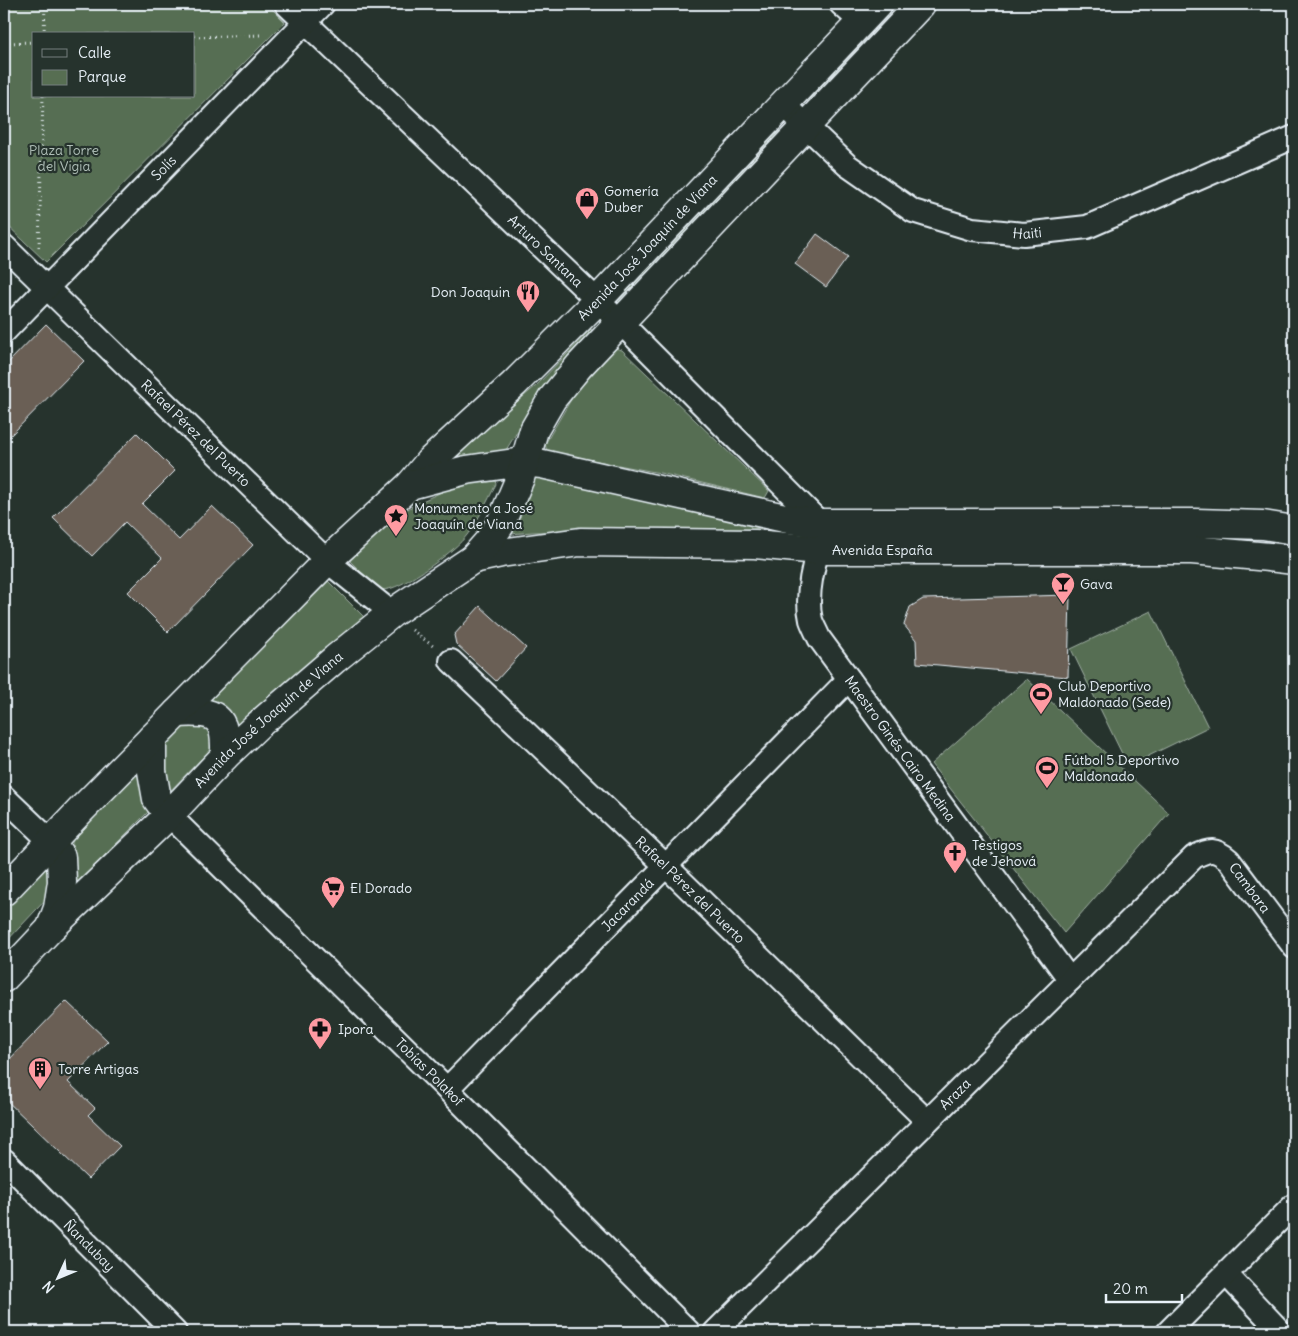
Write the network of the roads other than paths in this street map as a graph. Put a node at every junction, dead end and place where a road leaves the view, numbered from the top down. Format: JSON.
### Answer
{"nodes":[{"id":1,"x":286,"y":4,"type":"edge"},
{"id":2,"x":323,"y":4,"type":"edge"},
{"id":3,"x":841,"y":4,"type":"edge"},
{"id":4,"x":921,"y":4,"type":"edge"},
{"id":5,"x":870,"y":13,"type":"edge"},
{"id":6,"x":299,"y":28,"type":"junction"},
{"id":7,"x":783,"y":104,"type":"junction"},
{"id":8,"x":805,"y":126,"type":"junction"},
{"id":9,"x":1294,"y":137,"type":"edge"},
{"id":10,"x":4,"y":246,"type":"edge"},
{"id":11,"x":42,"y":284,"type":"junction"},
{"id":12,"x":597,"y":301,"type":"junction"},
{"id":13,"x":620,"y":322,"type":"junction"},
{"id":14,"x":4,"y":332,"type":"edge"},
{"id":15,"x":523,"y":462,"type":"junction"},
{"id":16,"x":410,"y":485,"type":"junction"},
{"id":17,"x":820,"y":523,"type":"junction"},
{"id":18,"x":1294,"y":530,"type":"edge"},
{"id":19,"x":818,"y":550,"type":"junction"},
{"id":20,"x":473,"y":559,"type":"junction"},
{"id":21,"x":1294,"y":560,"type":"edge"},
{"id":22,"x":327,"y":561,"type":"junction"},
{"id":23,"x":392,"y":613,"type":"junction"},
{"id":24,"x":450,"y":661,"type":"road end"},
{"id":25,"x":849,"y":678,"type":"junction"},
{"id":26,"x":178,"y":713,"type":"junction"},
{"id":27,"x":152,"y":738,"type":"junction"},
{"id":28,"x":225,"y":756,"type":"junction"},
{"id":29,"x":4,"y":797,"type":"edge"},
{"id":30,"x":169,"y":814,"type":"junction"},
{"id":31,"x":50,"y":841,"type":"junction"},
{"id":32,"x":1194,"y":857,"type":"joint"},
{"id":33,"x":666,"y":866,"type":"junction"},
{"id":34,"x":4,"y":891,"type":"edge"},
{"id":35,"x":51,"y":928,"type":"junction"},
{"id":36,"x":1294,"y":947,"type":"edge"},
{"id":37,"x":4,"y":978,"type":"edge"},
{"id":38,"x":1070,"y":980,"type":"junction"},
{"id":39,"x":447,"y":1089,"type":"junction"},
{"id":40,"x":927,"y":1121,"type":"junction"},
{"id":41,"x":4,"y":1160,"type":"edge"},
{"id":42,"x":1294,"y":1205,"type":"edge"},
{"id":43,"x":1226,"y":1274,"type":"junction"},
{"id":44,"x":175,"y":1332,"type":"edge"},
{"id":45,"x":689,"y":1332,"type":"edge"},
{"id":46,"x":715,"y":1332,"type":"edge"},
{"id":47,"x":1168,"y":1332,"type":"edge"},
{"id":48,"x":1282,"y":1332,"type":"edge"}],
"edges":[{"from":1,"to":6,"type":"street","name":"Arturo Santana"},
{"from":2,"to":6,"type":"street","name":"Solís"},
{"from":3,"to":5,"type":"street"},
{"from":4,"to":8,"type":"main road","name":"Avenida José Joaquín de Viana"},
{"from":5,"to":7,"type":"main road","name":"Avenida José Joaquín de Viana"},
{"from":6,"to":11,"type":"street","name":"Solís"},
{"from":6,"to":12,"type":"street","name":"Arturo Santana"},
{"from":7,"to":8,"type":"street","name":"Haiti"},
{"from":7,"to":12,"type":"main road","name":"Avenida José Joaquín de Viana"},
{"from":8,"to":9,"type":"street","name":"Haiti"},
{"from":8,"to":13,"type":"main road","name":"Avenida José Joaquín de Viana"},
{"from":10,"to":11,"type":"street","name":"Rafael Pérez del Puerto"},
{"from":11,"to":14,"type":"street","name":"Solís"},
{"from":11,"to":22,"type":"street","name":"Rafael Pérez del Puerto"},
{"from":12,"to":13,"type":"street","name":"Arturo Santana"},
{"from":12,"to":16,"type":"main road","name":"Avenida José Joaquín de Viana"},
{"from":13,"to":15,"type":"main road","name":"Avenida José Joaquín de Viana"},
{"from":13,"to":17,"type":"street","name":"Arturo Santana"},
{"from":15,"to":16,"type":"main road","name":"Avenida José Joaquín de Viana"},
{"from":15,"to":17,"type":"main road","name":"Avenida España"},
{"from":15,"to":20,"type":"main road","name":"Avenida José Joaquín de Viana"},
{"from":16,"to":22,"type":"main road","name":"Avenida José Joaquín de Viana"},
{"from":17,"to":18,"type":"main road","name":"Avenida España"},
{"from":19,"to":20,"type":"main road","name":"Avenida España"},
{"from":19,"to":21,"type":"main road","name":"Avenida España"},
{"from":19,"to":25,"type":"street","name":"Maestro Ginés Cairo Medina"},
{"from":20,"to":23,"type":"main road","name":"Avenida José Joaquín de Viana"},
{"from":22,"to":23,"type":"street","name":"Rafael Pérez del Puerto"},
{"from":22,"to":26,"type":"main road","name":"Avenida José Joaquín de Viana"},
{"from":23,"to":28,"type":"main road","name":"Avenida José Joaquín de Viana"},
{"from":24,"to":33,"type":"street","name":"Rafael Pérez del Puerto"},
{"from":25,"to":33,"type":"street","name":"Jacarandá"},
{"from":25,"to":38,"type":"street","name":"Maestro Ginés Cairo Medina"},
{"from":26,"to":27,"type":"main road","name":"Avenida José Joaquín de Viana"},
{"from":26,"to":28,"type":"main road"},
{"from":27,"to":30,"type":"main road"},
{"from":27,"to":31,"type":"main road","name":"Avenida José Joaquín de Viana"},
{"from":28,"to":30,"type":"main road","name":"Avenida José Joaquín de Viana"},
{"from":29,"to":31,"type":"street"},
{"from":30,"to":35,"type":"main road","name":"Avenida José Joaquín de Viana"},
{"from":30,"to":39,"type":"street","name":"Tobías Polakof"},
{"from":31,"to":34,"type":"main road","name":"Avenida José Joaquín de Viana"},
{"from":31,"to":35,"type":"main road"},
{"from":32,"to":36,"type":"street","name":"Cambara"},
{"from":32,"to":38,"type":"street","name":"Araza"},
{"from":33,"to":39,"type":"street","name":"Jacarandá"},
{"from":33,"to":40,"type":"street","name":"Rafael Pérez del Puerto"},
{"from":35,"to":37,"type":"main road","name":"Avenida José Joaquín de Viana"},
{"from":38,"to":40,"type":"street","name":"Araza"},
{"from":39,"to":45,"type":"street","name":"Tobías Polakof"},
{"from":40,"to":46,"type":"street","name":"Araza"},
{"from":41,"to":44,"type":"street","name":"Ñandubay"},
{"from":42,"to":43,"type":"street"},
{"from":43,"to":47,"type":"street"},
{"from":43,"to":48,"type":"street"}]}
